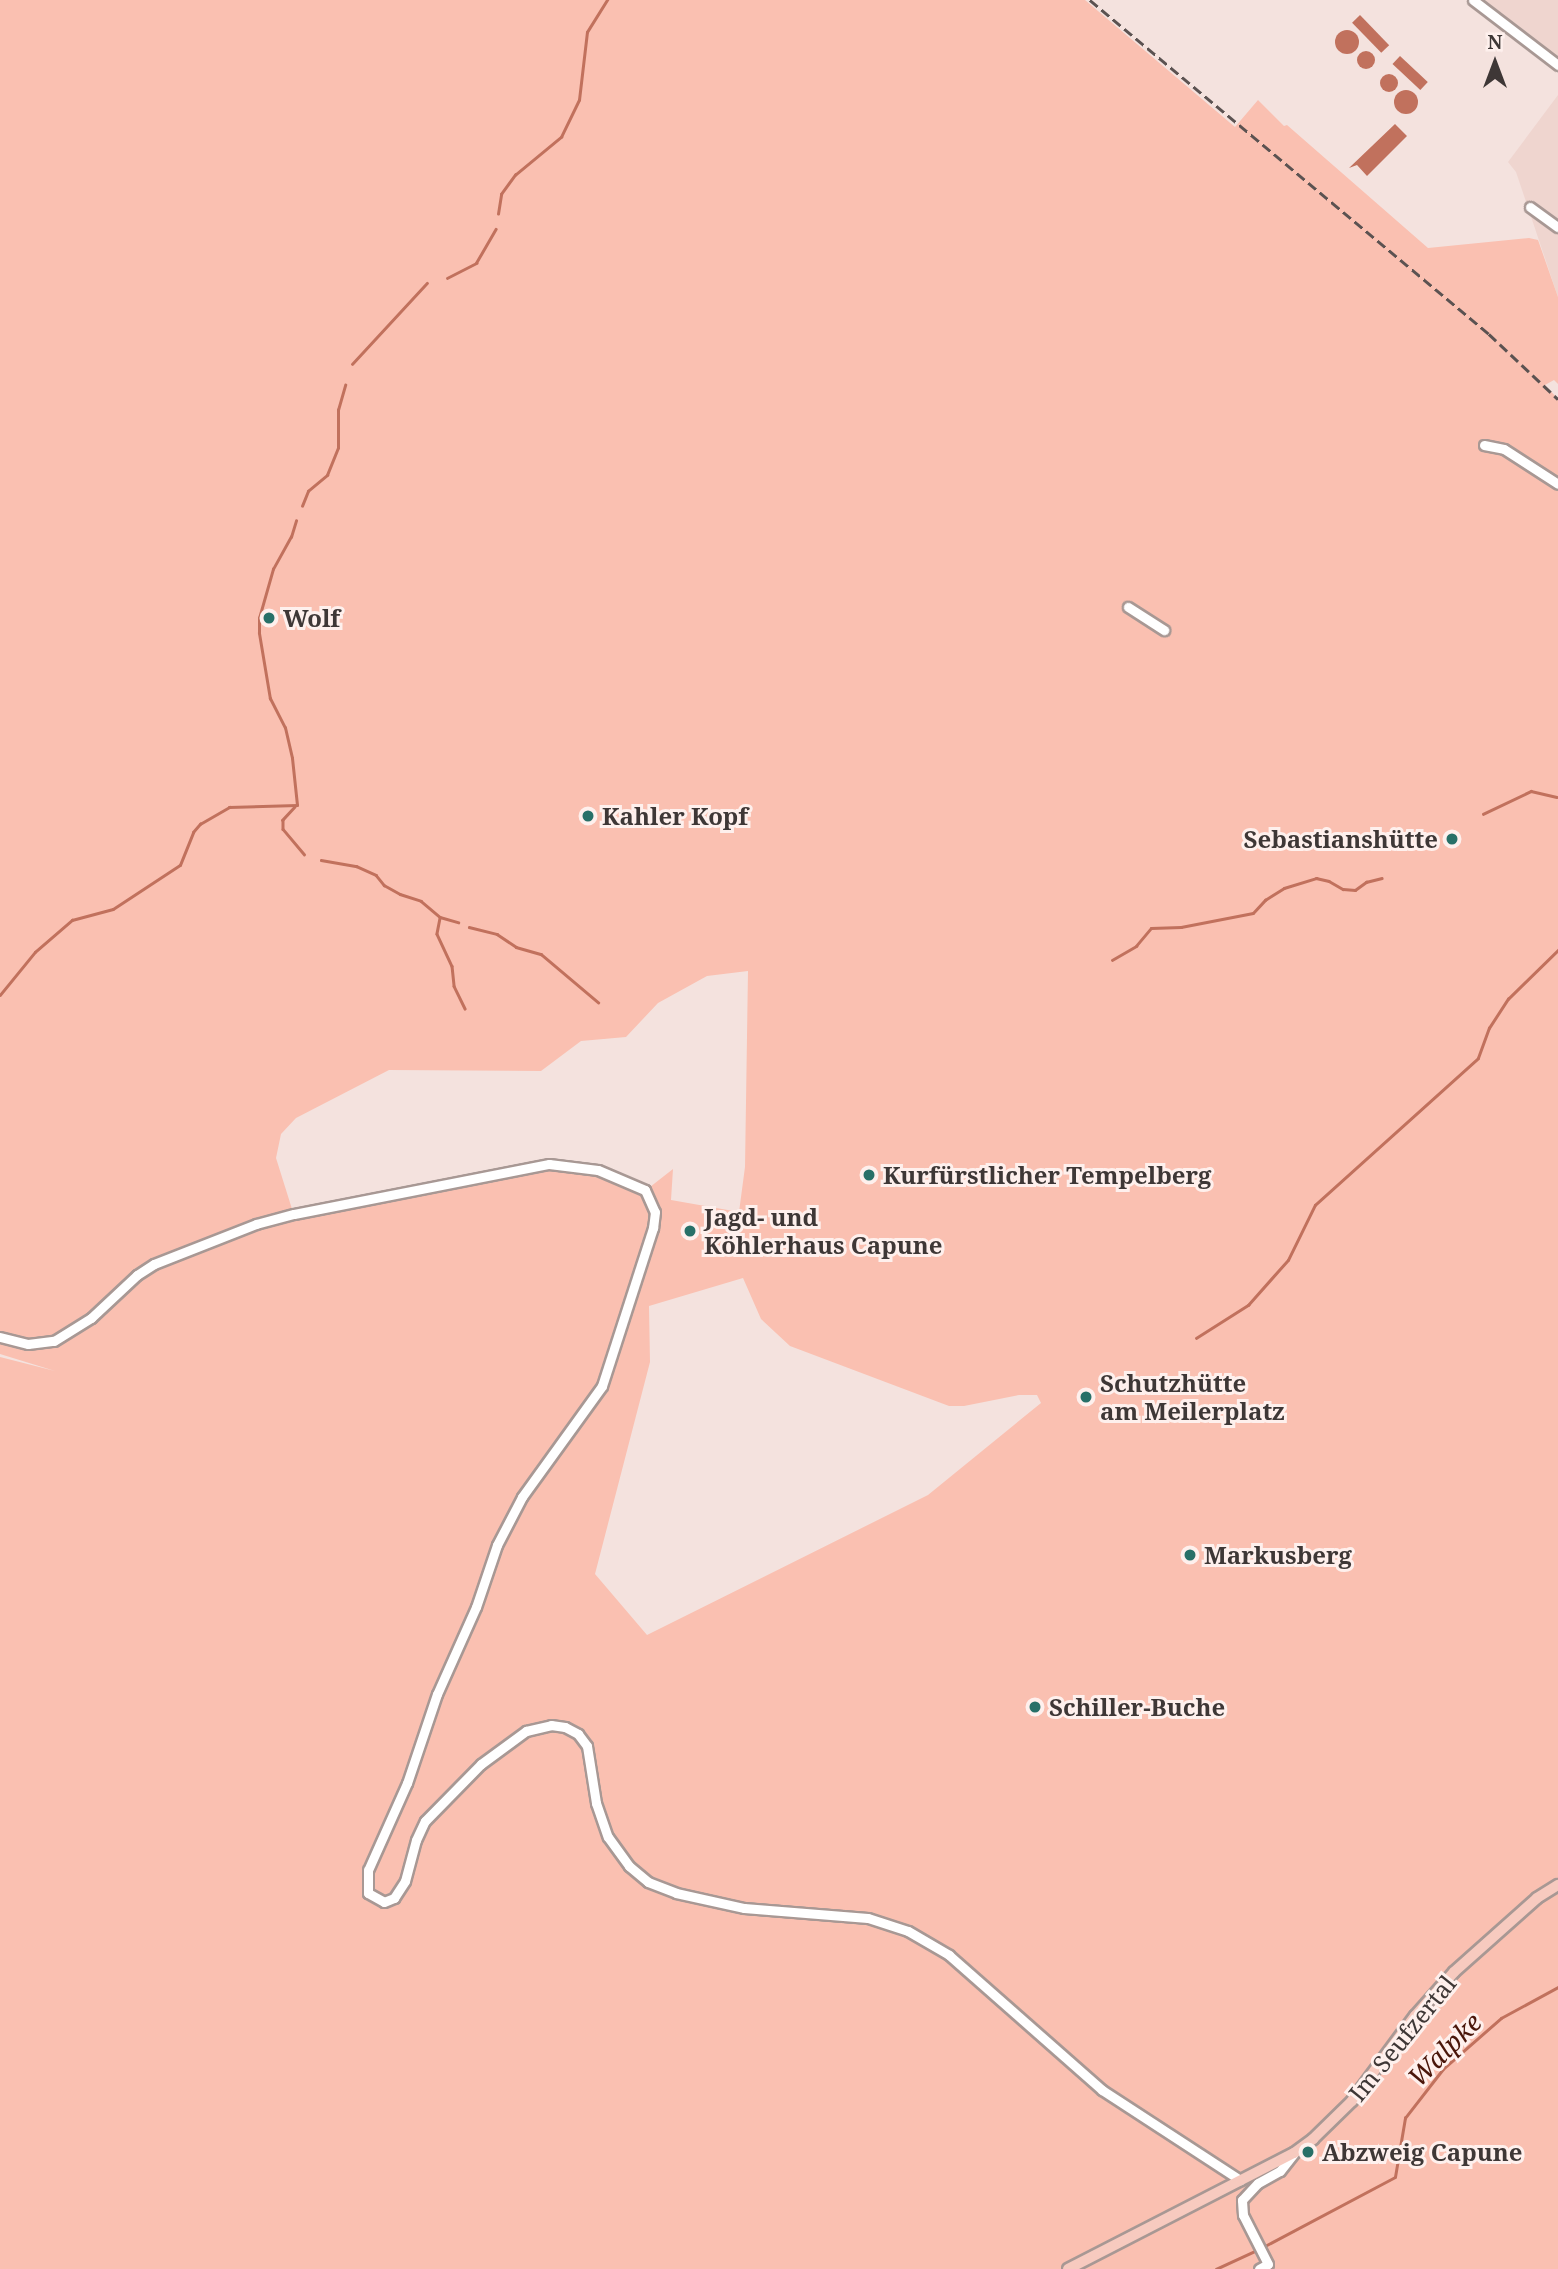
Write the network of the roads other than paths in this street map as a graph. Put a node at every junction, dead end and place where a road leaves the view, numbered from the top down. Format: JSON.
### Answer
{"nodes":[{"id":1,"x":1473,"y":0,"type":"edge"},
{"id":2,"x":1558,"y":65,"type":"edge"},
{"id":3,"x":1530,"y":207,"type":"dead end"},
{"id":4,"x":1558,"y":228,"type":"edge"},
{"id":5,"x":1484,"y":445,"type":"dead end"},
{"id":6,"x":1558,"y":484,"type":"edge"},
{"id":7,"x":1128,"y":607,"type":"dead end"},
{"id":8,"x":1164,"y":630,"type":"dead end"},
{"id":9,"x":0,"y":1336,"type":"edge"},
{"id":10,"x":1558,"y":1885,"type":"edge"},
{"id":11,"x":1294,"y":2152,"type":"junction"},
{"id":12,"x":1240,"y":2180,"type":"junction"},
{"id":13,"x":1068,"y":2269,"type":"edge"},
{"id":14,"x":1259,"y":2269,"type":"edge"}],
"edges":[{"from":1,"to":2,"type":"street"},
{"from":3,"to":4,"type":"street"},
{"from":5,"to":6,"type":"street"},
{"from":7,"to":8,"type":"street"},
{"from":9,"to":12,"type":"street"},
{"from":10,"to":11,"type":"main road","name":"Im Seufzertal"},
{"from":11,"to":12,"type":"main road","name":"Im Seufzertal"},
{"from":11,"to":14,"type":"street"},
{"from":12,"to":13,"type":"main road","name":"Im Seufzertal"}]}
